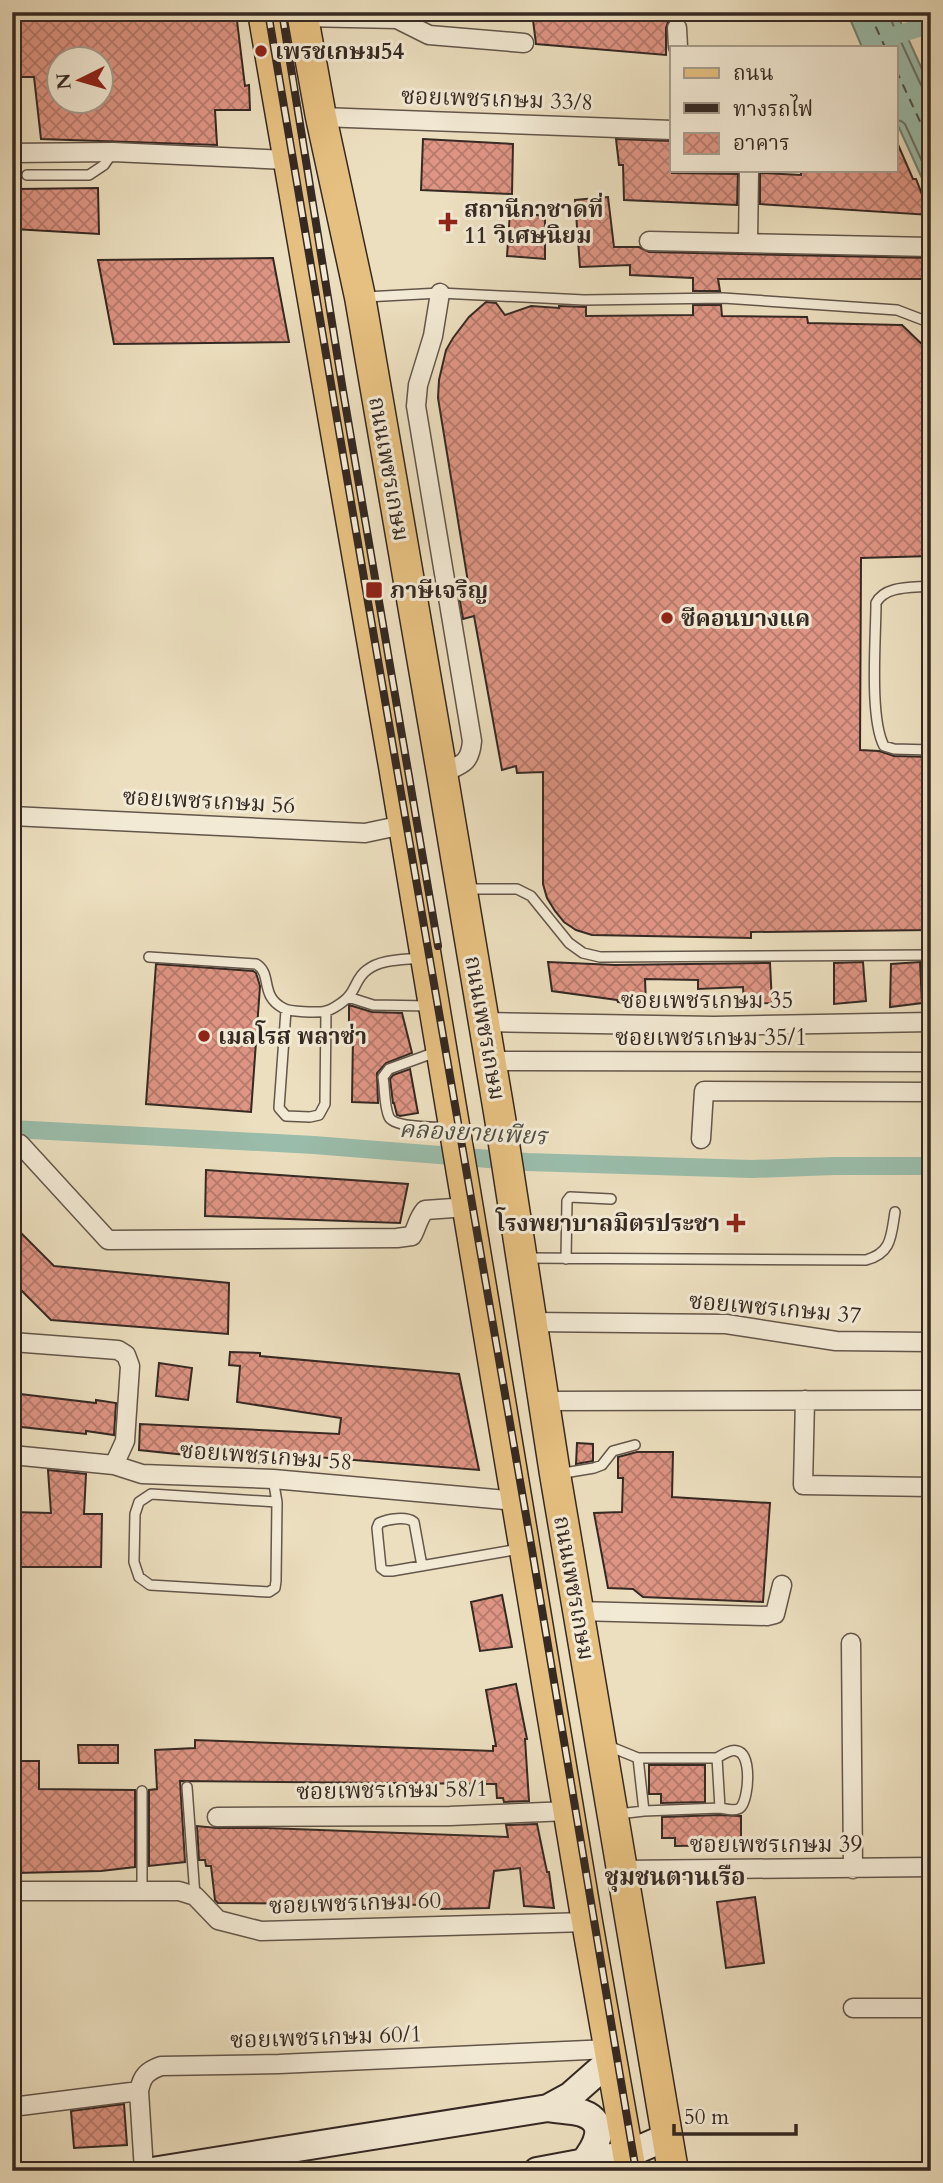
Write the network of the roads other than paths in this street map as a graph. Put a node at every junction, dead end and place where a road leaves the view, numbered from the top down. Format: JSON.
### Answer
{"nodes":[{"id":1,"x":262,"y":12,"type":"edge"},
{"id":2,"x":302,"y":15,"type":"edge"},
{"id":3,"x":677,"y":28,"type":"dead end"},
{"id":4,"x":524,"y":43,"type":"dead end"},
{"id":5,"x":678,"y":46,"type":"edge"},
{"id":6,"x":321,"y":117,"type":"junction"},
{"id":7,"x":670,"y":130,"type":"edge"},
{"id":8,"x":113,"y":152,"type":"junction"},
{"id":9,"x":12,"y":153,"type":"edge"},
{"id":10,"x":287,"y":160,"type":"junction"},
{"id":11,"x":749,"y":172,"type":"edge"},
{"id":12,"x":27,"y":175,"type":"dead end"},
{"id":13,"x":649,"y":241,"type":"dead end"},
{"id":14,"x":748,"y":243,"type":"junction"},
{"id":15,"x":931,"y":247,"type":"edge"},
{"id":16,"x":440,"y":293,"type":"junction"},
{"id":17,"x":360,"y":297,"type":"junction"},
{"id":18,"x":931,"y":323,"type":"edge"},
{"id":19,"x":931,"y":586,"type":"edge"},
{"id":20,"x":931,"y":750,"type":"edge"},
{"id":21,"x":443,"y":773,"type":"junction"},
{"id":22,"x":12,"y":816,"type":"edge"},
{"id":23,"x":404,"y":825,"type":"junction"},
{"id":24,"x":462,"y":889,"type":"junction"},
{"id":25,"x":931,"y":955,"type":"edge"},
{"id":26,"x":149,"y":957,"type":"dead end"},
{"id":27,"x":425,"y":957,"type":"junction"},
{"id":28,"x":348,"y":997,"type":"junction"},
{"id":29,"x":434,"y":1006,"type":"junction"},
{"id":30,"x":286,"y":1010,"type":"junction"},
{"id":31,"x":326,"y":1011,"type":"junction"},
{"id":32,"x":484,"y":1022,"type":"junction"},
{"id":33,"x":931,"y":1022,"type":"edge"},
{"id":34,"x":440,"y":1050,"type":"junction"},
{"id":35,"x":491,"y":1061,"type":"junction"},
{"id":36,"x":719,"y":1062,"type":"junction"},
{"id":37,"x":931,"y":1062,"type":"edge"},
{"id":38,"x":719,"y":1091,"type":"junction"},
{"id":39,"x":931,"y":1092,"type":"edge"},
{"id":40,"x":455,"y":1132,"type":"junction"},
{"id":41,"x":701,"y":1139,"type":"dead end"},
{"id":42,"x":20,"y":1144,"type":"dead end"},
{"id":43,"x":611,"y":1199,"type":"dead end"},
{"id":44,"x":468,"y":1207,"type":"junction"},
{"id":45,"x":895,"y":1212,"type":"dead end"},
{"id":46,"x":521,"y":1258,"type":"junction"},
{"id":47,"x":566,"y":1259,"type":"junction"},
{"id":48,"x":531,"y":1322,"type":"junction"},
{"id":49,"x":12,"y":1342,"type":"edge"},
{"id":50,"x":931,"y":1342,"type":"edge"},
{"id":51,"x":804,"y":1400,"type":"junction"},
{"id":52,"x":931,"y":1400,"type":"edge"},
{"id":53,"x":543,"y":1401,"type":"junction"},
{"id":54,"x":635,"y":1445,"type":"dead end"},
{"id":55,"x":12,"y":1455,"type":"edge"},
{"id":56,"x":114,"y":1465,"type":"junction"},
{"id":57,"x":555,"y":1474,"type":"junction"},
{"id":58,"x":273,"y":1479,"type":"junction"},
{"id":59,"x":931,"y":1488,"type":"edge"},
{"id":60,"x":517,"y":1501,"type":"junction"},
{"id":61,"x":277,"y":1502,"type":"junction"},
{"id":62,"x":527,"y":1562,"type":"junction"},
{"id":63,"x":422,"y":1566,"type":"junction"},
{"id":64,"x":571,"y":1569,"type":"junction"},
{"id":65,"x":782,"y":1585,"type":"dead end"},
{"id":66,"x":577,"y":1605,"type":"junction"},
{"id":67,"x":536,"y":1613,"type":"junction"},
{"id":68,"x":851,"y":1643,"type":"dead end"},
{"id":69,"x":601,"y":1743,"type":"junction"},
{"id":70,"x":638,"y":1758,"type":"junction"},
{"id":71,"x":717,"y":1758,"type":"junction"},
{"id":72,"x":187,"y":1787,"type":"dead end"},
{"id":73,"x":142,"y":1791,"type":"dead end"},
{"id":74,"x":720,"y":1808,"type":"junction"},
{"id":75,"x":569,"y":1811,"type":"junction"},
{"id":76,"x":644,"y":1811,"type":"junction"},
{"id":77,"x":613,"y":1814,"type":"junction"},
{"id":78,"x":217,"y":1817,"type":"dead end"},
{"id":79,"x":931,"y":1867,"type":"edge"},
{"id":80,"x":853,"y":1869,"type":"junction"},
{"id":81,"x":622,"y":1870,"type":"junction"},
{"id":82,"x":12,"y":1891,"type":"edge"},
{"id":83,"x":142,"y":1891,"type":"junction"},
{"id":84,"x":195,"y":1896,"type":"junction"},
{"id":85,"x":587,"y":1922,"type":"junction"},
{"id":86,"x":853,"y":2008,"type":"dead end"},
{"id":87,"x":931,"y":2008,"type":"edge"},
{"id":88,"x":611,"y":2054,"type":"junction"},
{"id":89,"x":139,"y":2091,"type":"junction"},
{"id":90,"x":12,"y":2107,"type":"edge"},
{"id":91,"x":548,"y":2108,"type":"junction"},
{"id":92,"x":667,"y":2137,"type":"junction"},
{"id":93,"x":583,"y":2163,"type":"junction"},
{"id":94,"x":630,"y":2163,"type":"edge"},
{"id":95,"x":144,"y":2171,"type":"edge"},
{"id":96,"x":152,"y":2171,"type":"edge"},
{"id":97,"x":537,"y":2171,"type":"edge"},
{"id":98,"x":673,"y":2171,"type":"edge"}],
"edges":[{"from":1,"to":10,"type":"main road","name":"ถนนเพชรเกษม"},
{"from":2,"to":4,"type":"street"},
{"from":2,"to":6,"type":"main road","name":"ถนนเพชรเกษม"},
{"from":3,"to":5,"type":"street"},
{"from":6,"to":7,"type":"street","name":"ซอยเพชรเกษม 33/8"},
{"from":6,"to":17,"type":"main road","name":"ถนนเพชรเกษม"},
{"from":8,"to":9,"type":"street"},
{"from":8,"to":10,"type":"street"},
{"from":8,"to":12,"type":"lane"},
{"from":10,"to":23,"type":"main road","name":"ถนนเพชรเกษม"},
{"from":11,"to":14,"type":"street"},
{"from":13,"to":14,"type":"street"},
{"from":14,"to":15,"type":"street"},
{"from":16,"to":17,"type":"lane"},
{"from":16,"to":18,"type":"lane"},
{"from":16,"to":21,"type":"street"},
{"from":17,"to":21,"type":"main road","name":"ถนนเพชรเกษม"},
{"from":19,"to":20,"type":"lane"},
{"from":21,"to":24,"type":"main road","name":"ถนนเพชรเกษม"},
{"from":22,"to":23,"type":"street","name":"ซอยเพชรเกษม 56"},
{"from":23,"to":27,"type":"main road","name":"ถนนเพชรเกษม"},
{"from":24,"to":25,"type":"lane"},
{"from":24,"to":32,"type":"main road","name":"ถนนเพชรเกษม"},
{"from":26,"to":30,"type":"lane"},
{"from":27,"to":28,"type":"lane"},
{"from":27,"to":29,"type":"main road","name":"ถนนเพชรเกษม"},
{"from":28,"to":29,"type":"lane"},
{"from":28,"to":31,"type":"lane"},
{"from":29,"to":34,"type":"main road","name":"ถนนเพชรเกษม"},
{"from":30,"to":31,"type":"lane"},
{"from":30,"to":31,"type":"lane"},
{"from":32,"to":33,"type":"street","name":"ซอยเพชรเกษม 35"},
{"from":32,"to":35,"type":"main road","name":"ถนนเพชรเกษม"},
{"from":34,"to":40,"type":"main road","name":"ถนนเพชรเกษม"},
{"from":34,"to":40,"type":"lane"},
{"from":35,"to":36,"type":"street","name":"ซอยเพชรเกษม 35/1"},
{"from":35,"to":46,"type":"main road","name":"ถนนเพชรเกษม"},
{"from":36,"to":37,"type":"street","name":"ซอยเพชรเกษม 35/1"},
{"from":36,"to":38,"type":"street"},
{"from":38,"to":39,"type":"street"},
{"from":38,"to":41,"type":"street"},
{"from":40,"to":44,"type":"main road","name":"ถนนเพชรเกษม"},
{"from":42,"to":44,"type":"street"},
{"from":43,"to":47,"type":"lane"},
{"from":44,"to":60,"type":"main road","name":"ถนนเพชรเกษม"},
{"from":45,"to":47,"type":"lane"},
{"from":46,"to":47,"type":"lane"},
{"from":46,"to":48,"type":"main road","name":"ถนนเพชรเกษม"},
{"from":48,"to":50,"type":"street","name":"ซอยเพชรเกษม 37"},
{"from":48,"to":53,"type":"main road","name":"ถนนเพชรเกษม"},
{"from":49,"to":56,"type":"street"},
{"from":51,"to":52,"type":"street"},
{"from":51,"to":53,"type":"street"},
{"from":51,"to":59,"type":"street"},
{"from":53,"to":57,"type":"main road","name":"ถนนเพชรเกษม"},
{"from":54,"to":57,"type":"lane"},
{"from":55,"to":56,"type":"street","name":"ซอยเพชรเกษม 58"},
{"from":56,"to":58,"type":"street","name":"ซอยเพชรเกษม 58"},
{"from":57,"to":64,"type":"main road","name":"ถนนเพชรเกษม"},
{"from":58,"to":60,"type":"street","name":"ซอยเพชรเกษม 58"},
{"from":58,"to":61,"type":"lane"},
{"from":60,"to":62,"type":"main road","name":"ถนนเพชรเกษม"},
{"from":61,"to":61,"type":"lane"},
{"from":62,"to":63,"type":"lane"},
{"from":62,"to":64,"type":"main road"},
{"from":62,"to":67,"type":"main road","name":"ถนนเพชรเกษม"},
{"from":63,"to":63,"type":"lane"},
{"from":64,"to":66,"type":"main road","name":"ถนนเพชรเกษม"},
{"from":65,"to":66,"type":"street"},
{"from":66,"to":67,"type":"main road"},
{"from":66,"to":69,"type":"main road","name":"ถนนเพชรเกษม"},
{"from":67,"to":75,"type":"main road","name":"ถนนเพชรเกษม"},
{"from":68,"to":80,"type":"street"},
{"from":69,"to":70,"type":"lane"},
{"from":69,"to":77,"type":"main road","name":"ถนนเพชรเกษม"},
{"from":70,"to":71,"type":"lane"},
{"from":70,"to":76,"type":"lane"},
{"from":71,"to":74,"type":"lane"},
{"from":71,"to":74,"type":"lane"},
{"from":72,"to":84,"type":"lane"},
{"from":73,"to":83,"type":"lane"},
{"from":74,"to":76,"type":"lane"},
{"from":75,"to":78,"type":"street","name":"ซอยเพชรเกษม 58/1"},
{"from":75,"to":85,"type":"main road","name":"ถนนเพชรเกษม"},
{"from":76,"to":77,"type":"lane"},
{"from":77,"to":81,"type":"main road","name":"ถนนเพชรเกษม"},
{"from":79,"to":80,"type":"street","name":"ซอยเพชรเกษม 39"},
{"from":80,"to":81,"type":"street","name":"ซอยเพชรเกษม 39"},
{"from":81,"to":92,"type":"main road","name":"ถนนเพชรเกษม"},
{"from":82,"to":83,"type":"street"},
{"from":83,"to":84,"type":"street"},
{"from":84,"to":85,"type":"street","name":"ซอยเพชรเกษม 60"},
{"from":85,"to":88,"type":"main road","name":"ถนนเพชรเกษม"},
{"from":86,"to":87,"type":"street"},
{"from":88,"to":89,"type":"street","name":"ซอยเพชรเกษม 60/1"},
{"from":88,"to":91,"type":"main road"},
{"from":88,"to":94,"type":"main road","name":"ถนนเพชรเกษม"},
{"from":89,"to":90,"type":"street"},
{"from":89,"to":95,"type":"street"},
{"from":91,"to":93,"type":"main road"},
{"from":91,"to":96,"type":"main road"},
{"from":92,"to":94,"type":"main road"},
{"from":92,"to":98,"type":"main road","name":"ถนนเพชรเกษม"},
{"from":93,"to":94,"type":"main road"},
{"from":93,"to":97,"type":"main road"}]}
